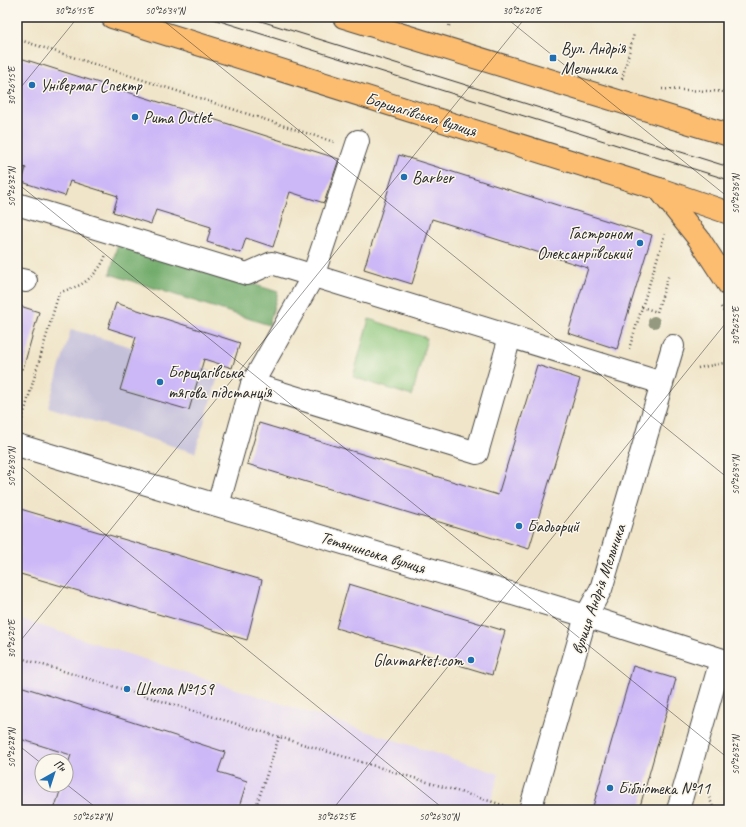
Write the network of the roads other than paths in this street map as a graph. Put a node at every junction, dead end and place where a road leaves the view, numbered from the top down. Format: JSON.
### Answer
{"nodes":[{"id":1,"x":112,"y":17,"type":"edge"},
{"id":2,"x":344,"y":17,"type":"edge"},
{"id":3,"x":729,"y":123,"type":"edge"},
{"id":4,"x":700,"y":126,"type":"junction"},
{"id":5,"x":729,"y":135,"type":"edge"},
{"id":6,"x":358,"y":142,"type":"road end"},
{"id":7,"x":659,"y":189,"type":"junction"},
{"id":8,"x":17,"y":204,"type":"edge"},
{"id":9,"x":729,"y":213,"type":"edge"},
{"id":10,"x":313,"y":276,"type":"junction"},
{"id":11,"x":724,"y":294,"type":"edge"},
{"id":12,"x":510,"y":337,"type":"junction"},
{"id":13,"x":673,"y":346,"type":"dead end"},
{"id":14,"x":662,"y":383,"type":"junction"},
{"id":15,"x":252,"y":384,"type":"junction"},
{"id":16,"x":19,"y":435,"type":"edge"},
{"id":17,"x":218,"y":505,"type":"junction"},
{"id":18,"x":586,"y":616,"type":"junction"},
{"id":19,"x":725,"y":661,"type":"edge"},
{"id":20,"x":530,"y":810,"type":"edge"},
{"id":21,"x":678,"y":810,"type":"edge"}],
"edges":[{"from":1,"to":7,"type":"main road","name":"Борщагівська вулиця"},
{"from":2,"to":4,"type":"main road"},
{"from":3,"to":4,"type":"main road"},
{"from":4,"to":5,"type":"main road"},
{"from":6,"to":10,"type":"street"},
{"from":7,"to":9,"type":"main road","name":"Борщагівська вулиця"},
{"from":7,"to":11,"type":"main road"},
{"from":8,"to":10,"type":"street"},
{"from":10,"to":12,"type":"street"},
{"from":10,"to":15,"type":"street"},
{"from":12,"to":14,"type":"street"},
{"from":12,"to":15,"type":"street"},
{"from":13,"to":14,"type":"street","name":"вулиця Андрія Мельника"},
{"from":14,"to":18,"type":"street","name":"вулиця Андрія Мельника"},
{"from":15,"to":17,"type":"street"},
{"from":16,"to":17,"type":"street","name":"Тетянинська вулиця"},
{"from":17,"to":18,"type":"street","name":"Тетянинська вулиця"},
{"from":18,"to":19,"type":"street","name":"Тетянинська вулиця"},
{"from":18,"to":20,"type":"street","name":"вулиця Андрія Мельника"},
{"from":19,"to":21,"type":"street"}]}
